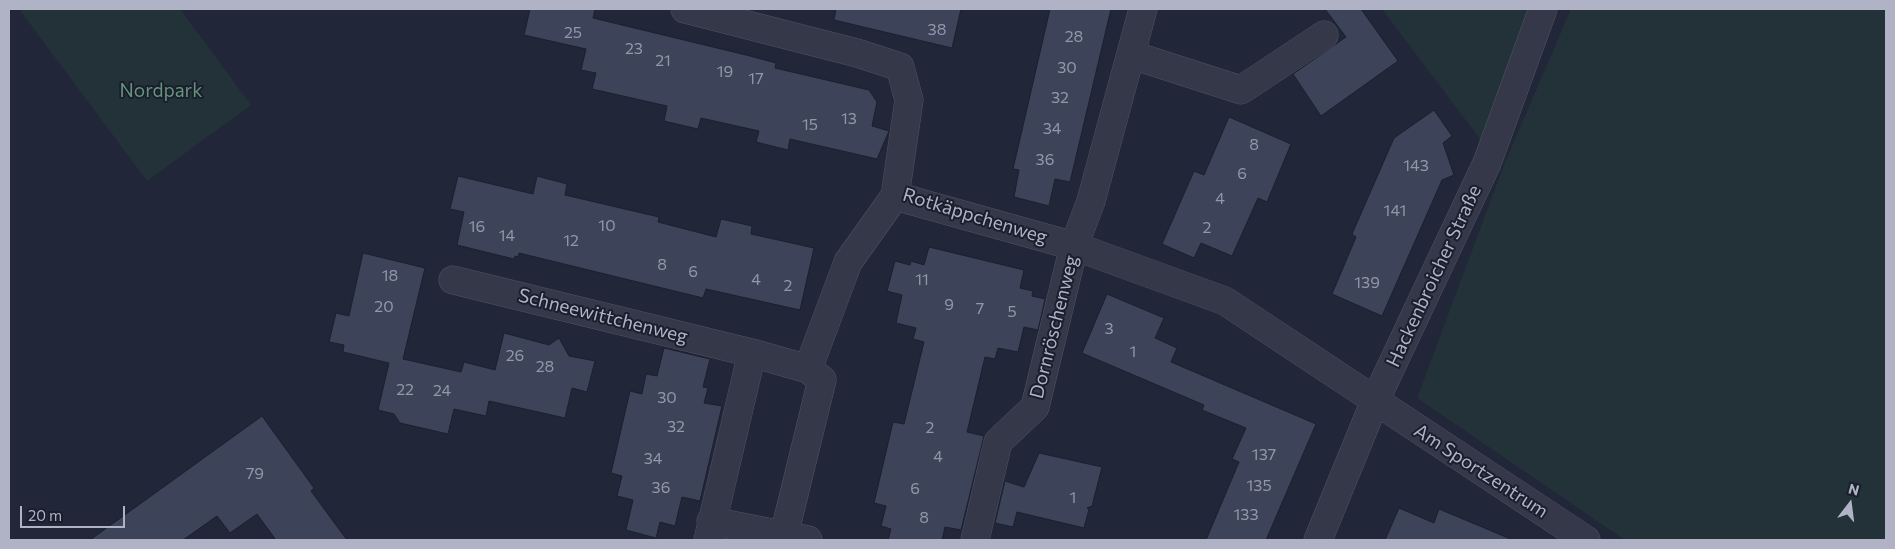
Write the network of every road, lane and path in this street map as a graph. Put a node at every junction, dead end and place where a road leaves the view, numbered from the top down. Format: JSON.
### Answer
{"nodes":[{"id":1,"x":685,"y":9,"type":"edge"},
{"id":2,"x":1143,"y":9,"type":"edge"},
{"id":3,"x":1543,"y":9,"type":"edge"},
{"id":4,"x":1324,"y":35,"type":"dead end"},
{"id":5,"x":1132,"y":55,"type":"junction"},
{"id":6,"x":895,"y":196,"type":"junction"},
{"id":7,"x":1074,"y":246,"type":"junction"},
{"id":8,"x":453,"y":280,"type":"dead end"},
{"id":9,"x":752,"y":353,"type":"junction"},
{"id":10,"x":808,"y":369,"type":"junction"},
{"id":11,"x":1375,"y":401,"type":"junction"},
{"id":12,"x":710,"y":530,"type":"edge"},
{"id":13,"x":796,"y":538,"type":"edge"},
{"id":14,"x":975,"y":540,"type":"edge"},
{"id":15,"x":1318,"y":540,"type":"edge"},
{"id":16,"x":1586,"y":540,"type":"edge"}],
"edges":[{"from":1,"to":6,"type":"street","name":"Rotkäppchenweg"},
{"from":2,"to":5,"type":"street"},
{"from":3,"to":11,"type":"street","name":"Hackenbroicher Straße"},
{"from":4,"to":5,"type":"street"},
{"from":5,"to":7,"type":"street"},
{"from":6,"to":7,"type":"street","name":"Rotkäppchenweg"},
{"from":6,"to":10,"type":"street"},
{"from":7,"to":11,"type":"street","name":"Rotkäppchenweg"},
{"from":7,"to":14,"type":"street","name":"Dornröschenweg"},
{"from":8,"to":9,"type":"street","name":"Schneewittchenweg"},
{"from":9,"to":10,"type":"street","name":"Schneewittchenweg"},
{"from":9,"to":12,"type":"street"},
{"from":10,"to":13,"type":"street"},
{"from":11,"to":15,"type":"street","name":"Hackenbroicher Straße"},
{"from":11,"to":16,"type":"street","name":"Am Sportzentrum"},
{"from":12,"to":13,"type":"street"}]}
